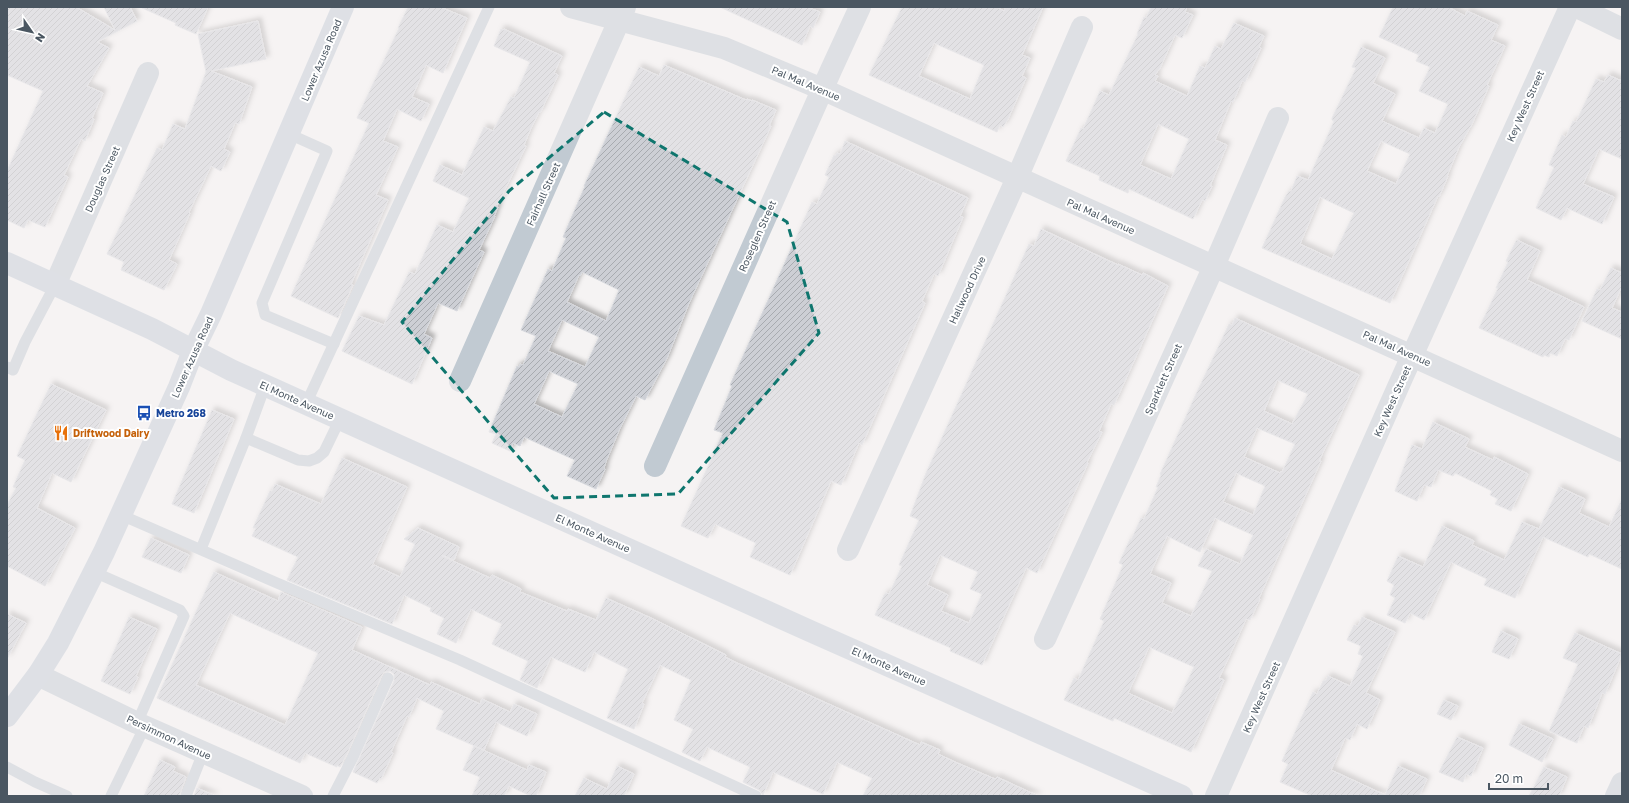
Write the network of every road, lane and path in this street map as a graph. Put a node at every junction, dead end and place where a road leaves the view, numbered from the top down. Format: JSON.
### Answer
{"nodes":[{"id":1,"x":343,"y":7,"type":"edge"},
{"id":2,"x":489,"y":7,"type":"edge"},
{"id":3,"x":571,"y":7,"type":"edge"},
{"id":4,"x":860,"y":7,"type":"edge"},
{"id":5,"x":1570,"y":7,"type":"edge"},
{"id":6,"x":1577,"y":7,"type":"edge"},
{"id":7,"x":622,"y":13,"type":"edge"},
{"id":8,"x":1082,"y":27,"type":"dead end"},
{"id":9,"x":1622,"y":29,"type":"edge"},
{"id":10,"x":148,"y":73,"type":"dead end"},
{"id":11,"x":822,"y":90,"type":"junction"},
{"id":12,"x":1278,"y":118,"type":"dead end"},
{"id":13,"x":289,"y":134,"type":"junction"},
{"id":14,"x":1017,"y":178,"type":"junction"},
{"id":15,"x":7,"y":263,"type":"edge"},
{"id":16,"x":1214,"y":266,"type":"junction"},
{"id":17,"x":55,"y":285,"type":"junction"},
{"id":18,"x":334,"y":344,"type":"junction"},
{"id":19,"x":193,"y":351,"type":"junction"},
{"id":20,"x":1412,"y":354,"type":"junction"},
{"id":21,"x":7,"y":367,"type":"edge"},
{"id":22,"x":460,"y":381,"type":"dead end"},
{"id":23,"x":265,"y":386,"type":"junction"},
{"id":24,"x":306,"y":404,"type":"junction"},
{"id":25,"x":340,"y":419,"type":"junction"},
{"id":26,"x":246,"y":438,"type":"junction"},
{"id":27,"x":1622,"y":450,"type":"edge"},
{"id":28,"x":655,"y":466,"type":"dead end"},
{"id":29,"x":121,"y":515,"type":"junction"},
{"id":30,"x":201,"y":549,"type":"junction"},
{"id":31,"x":848,"y":550,"type":"dead end"},
{"id":32,"x":94,"y":572,"type":"junction"},
{"id":33,"x":1045,"y":639,"type":"dead end"},
{"id":34,"x":38,"y":675,"type":"junction"},
{"id":35,"x":388,"y":678,"type":"dead end"},
{"id":36,"x":7,"y":716,"type":"edge"},
{"id":37,"x":141,"y":725,"type":"junction"},
{"id":38,"x":203,"y":753,"type":"junction"},
{"id":39,"x":7,"y":767,"type":"edge"},
{"id":40,"x":1622,"y":783,"type":"edge"},
{"id":41,"x":67,"y":796,"type":"edge"},
{"id":42,"x":112,"y":796,"type":"edge"},
{"id":43,"x":186,"y":796,"type":"edge"},
{"id":44,"x":302,"y":796,"type":"edge"},
{"id":45,"x":333,"y":796,"type":"edge"},
{"id":46,"x":756,"y":796,"type":"edge"},
{"id":47,"x":1182,"y":796,"type":"edge"},
{"id":48,"x":1216,"y":796,"type":"edge"},
{"id":49,"x":1616,"y":796,"type":"edge"}],
"edges":[{"from":1,"to":13,"type":"street","name":"Lower Azusa Road"},
{"from":2,"to":18,"type":"lane"},
{"from":3,"to":7,"type":"street","name":"Pal Mal Avenue"},
{"from":4,"to":11,"type":"street","name":"Roseglen Street"},
{"from":5,"to":20,"type":"street","name":"Key West Street"},
{"from":6,"to":9,"type":"street"},
{"from":7,"to":11,"type":"street","name":"Pal Mal Avenue"},
{"from":7,"to":22,"type":"street","name":"Fairhall Street"},
{"from":8,"to":14,"type":"street","name":"Hallwood Drive"},
{"from":10,"to":17,"type":"street","name":"Douglas Street"},
{"from":11,"to":14,"type":"street","name":"Pal Mal Avenue"},
{"from":11,"to":28,"type":"street","name":"Roseglen Street"},
{"from":12,"to":16,"type":"street","name":"Sparklett Street"},
{"from":13,"to":18,"type":"lane"},
{"from":13,"to":19,"type":"street","name":"Lower Azusa Road"},
{"from":14,"to":16,"type":"street","name":"Pal Mal Avenue"},
{"from":14,"to":31,"type":"street","name":"Hallwood Drive"},
{"from":15,"to":17,"type":"street","name":"El Monte Avenue"},
{"from":16,"to":20,"type":"street","name":"Pal Mal Avenue"},
{"from":16,"to":33,"type":"street","name":"Sparklett Street"},
{"from":17,"to":19,"type":"street","name":"El Monte Avenue"},
{"from":17,"to":21,"type":"lane"},
{"from":18,"to":24,"type":"lane"},
{"from":19,"to":23,"type":"street","name":"El Monte Avenue"},
{"from":19,"to":29,"type":"street","name":"Lower Azusa Road"},
{"from":20,"to":27,"type":"street","name":"Pal Mal Avenue"},
{"from":20,"to":48,"type":"street","name":"Key West Street"},
{"from":23,"to":24,"type":"street","name":"El Monte Avenue"},
{"from":23,"to":26,"type":"lane"},
{"from":24,"to":25,"type":"street","name":"El Monte Avenue"},
{"from":25,"to":26,"type":"lane"},
{"from":25,"to":47,"type":"street","name":"El Monte Avenue"},
{"from":26,"to":30,"type":"lane"},
{"from":29,"to":30,"type":"lane"},
{"from":29,"to":32,"type":"street","name":"Lower Azusa Road"},
{"from":30,"to":46,"type":"lane"},
{"from":32,"to":34,"type":"street","name":"Lower Azusa Road"},
{"from":32,"to":37,"type":"lane"},
{"from":34,"to":36,"type":"street","name":"Lower Azusa Road"},
{"from":34,"to":37,"type":"street","name":"Persimmon Avenue"},
{"from":35,"to":45,"type":"lane"},
{"from":37,"to":38,"type":"street","name":"Persimmon Avenue"},
{"from":37,"to":42,"type":"lane"},
{"from":38,"to":43,"type":"lane"},
{"from":38,"to":44,"type":"street","name":"Persimmon Avenue"},
{"from":39,"to":41,"type":"lane"},
{"from":40,"to":49,"type":"street"}]}
